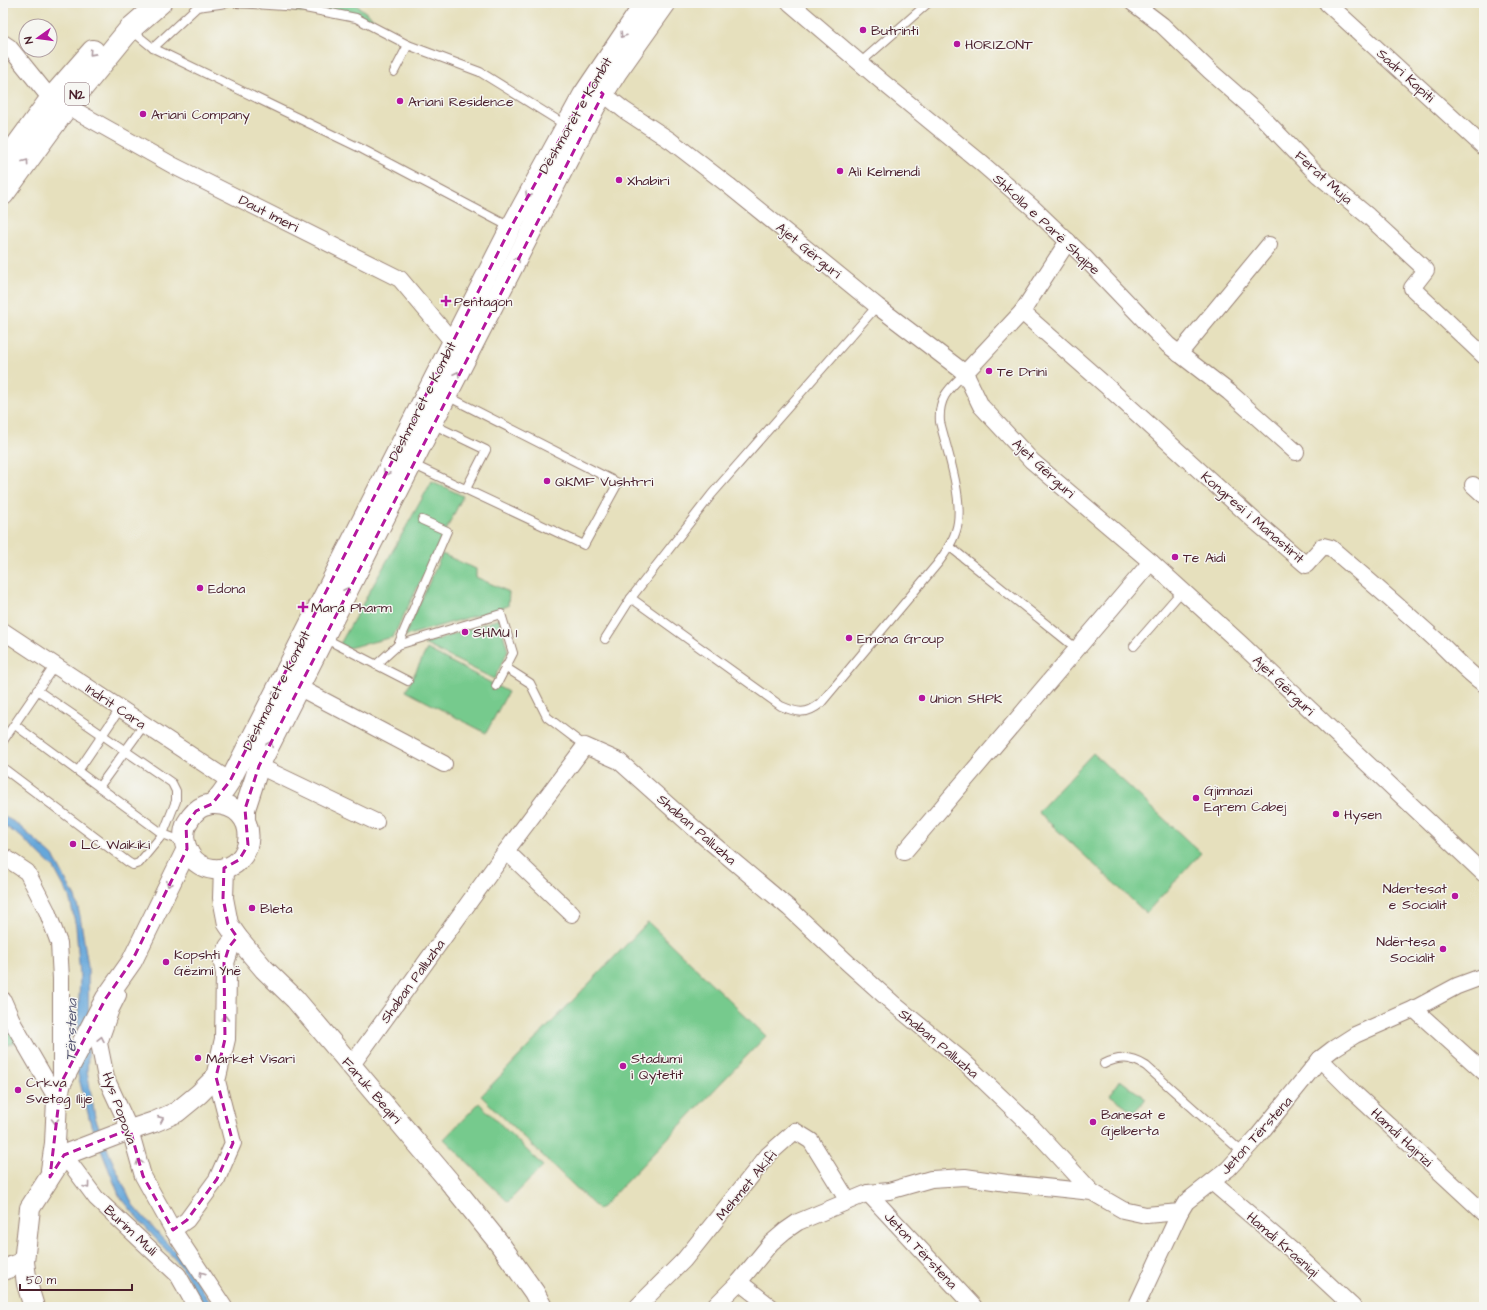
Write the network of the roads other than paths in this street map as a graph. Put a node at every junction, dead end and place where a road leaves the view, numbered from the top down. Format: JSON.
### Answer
{"nodes":[{"id":1,"x":137,"y":3,"type":"edge"},
{"id":2,"x":160,"y":3,"type":"edge"},
{"id":3,"x":227,"y":3,"type":"edge"},
{"id":4,"x":236,"y":3,"type":"edge"},
{"id":5,"x":790,"y":3,"type":"edge"},
{"id":6,"x":928,"y":3,"type":"edge"},
{"id":7,"x":1133,"y":3,"type":"edge"},
{"id":8,"x":1327,"y":3,"type":"edge"},
{"id":9,"x":653,"y":6,"type":"edge"},
{"id":10,"x":130,"y":29,"type":"junction"},
{"id":11,"x":3,"y":43,"type":"edge"},
{"id":12,"x":408,"y":45,"type":"junction"},
{"id":13,"x":153,"y":48,"type":"junction"},
{"id":14,"x":860,"y":63,"type":"junction"},
{"id":15,"x":394,"y":72,"type":"dead end"},
{"id":16,"x":597,"y":89,"type":"junction"},
{"id":17,"x":59,"y":102,"type":"junction"},
{"id":18,"x":574,"y":130,"type":"junction"},
{"id":19,"x":1484,"y":147,"type":"edge"},
{"id":20,"x":3,"y":165,"type":"edge"},
{"id":21,"x":3,"y":194,"type":"edge"},
{"id":22,"x":519,"y":232,"type":"junction"},
{"id":23,"x":1068,"y":241,"type":"junction"},
{"id":24,"x":1269,"y":245,"type":"dead end"},
{"id":25,"x":877,"y":306,"type":"junction"},
{"id":26,"x":1022,"y":312,"type":"junction"},
{"id":27,"x":452,"y":341,"type":"junction"},
{"id":28,"x":1179,"y":354,"type":"junction"},
{"id":29,"x":1484,"y":356,"type":"edge"},
{"id":30,"x":965,"y":372,"type":"junction"},
{"id":31,"x":446,"y":395,"type":"junction"},
{"id":32,"x":432,"y":424,"type":"junction"},
{"id":33,"x":1296,"y":452,"type":"dead end"},
{"id":34,"x":412,"y":464,"type":"junction"},
{"id":35,"x":466,"y":489,"type":"junction"},
{"id":36,"x":382,"y":502,"type":"junction"},
{"id":37,"x":422,"y":520,"type":"dead end"},
{"id":38,"x":949,"y":546,"type":"junction"},
{"id":39,"x":1151,"y":562,"type":"junction"},
{"id":40,"x":1182,"y":591,"type":"junction"},
{"id":41,"x":631,"y":598,"type":"junction"},
{"id":42,"x":3,"y":631,"type":"edge"},
{"id":43,"x":323,"y":637,"type":"junction"},
{"id":44,"x":605,"y":639,"type":"dead end"},
{"id":45,"x":398,"y":645,"type":"junction"},
{"id":46,"x":1134,"y":646,"type":"dead end"},
{"id":47,"x":1077,"y":649,"type":"junction"},
{"id":48,"x":305,"y":654,"type":"junction"},
{"id":49,"x":376,"y":665,"type":"junction"},
{"id":50,"x":55,"y":666,"type":"junction"},
{"id":51,"x":505,"y":667,"type":"junction"},
{"id":52,"x":408,"y":681,"type":"dead end"},
{"id":53,"x":1484,"y":684,"type":"edge"},
{"id":54,"x":496,"y":686,"type":"dead end"},
{"id":55,"x":298,"y":687,"type":"junction"},
{"id":56,"x":37,"y":690,"type":"junction"},
{"id":57,"x":120,"y":709,"type":"junction"},
{"id":58,"x":144,"y":724,"type":"junction"},
{"id":59,"x":15,"y":725,"type":"junction"},
{"id":60,"x":102,"y":735,"type":"junction"},
{"id":61,"x":3,"y":741,"type":"edge"},
{"id":62,"x":585,"y":746,"type":"junction"},
{"id":63,"x":125,"y":751,"type":"junction"},
{"id":64,"x":444,"y":764,"type":"dead end"},
{"id":65,"x":260,"y":766,"type":"junction"},
{"id":66,"x":3,"y":768,"type":"edge"},
{"id":67,"x":78,"y":771,"type":"junction"},
{"id":68,"x":230,"y":781,"type":"junction"},
{"id":69,"x":99,"y":787,"type":"junction"},
{"id":70,"x":212,"y":804,"type":"junction"},
{"id":71,"x":245,"y":820,"type":"junction"},
{"id":72,"x":376,"y":822,"type":"dead end"},
{"id":73,"x":163,"y":834,"type":"junction"},
{"id":74,"x":186,"y":846,"type":"junction"},
{"id":75,"x":506,"y":851,"type":"junction"},
{"id":76,"x":904,"y":852,"type":"dead end"},
{"id":77,"x":4,"y":859,"type":"edge"},
{"id":78,"x":224,"y":868,"type":"junction"},
{"id":79,"x":1484,"y":874,"type":"edge"},
{"id":80,"x":572,"y":914,"type":"dead end"},
{"id":81,"x":237,"y":937,"type":"junction"},
{"id":82,"x":253,"y":957,"type":"junction"},
{"id":83,"x":132,"y":961,"type":"junction"},
{"id":84,"x":226,"y":974,"type":"junction"},
{"id":85,"x":1484,"y":976,"type":"edge"},
{"id":86,"x":3,"y":1000,"type":"edge"},
{"id":87,"x":1414,"y":1009,"type":"junction"},
{"id":88,"x":1320,"y":1059,"type":"junction"},
{"id":89,"x":1104,"y":1064,"type":"dead end"},
{"id":90,"x":351,"y":1066,"type":"junction"},
{"id":91,"x":1484,"y":1072,"type":"edge"},
{"id":92,"x":216,"y":1077,"type":"junction"},
{"id":93,"x":62,"y":1084,"type":"junction"},
{"id":94,"x":127,"y":1131,"type":"junction"},
{"id":95,"x":71,"y":1152,"type":"junction"},
{"id":96,"x":1243,"y":1153,"type":"junction"},
{"id":97,"x":50,"y":1177,"type":"junction"},
{"id":98,"x":1212,"y":1182,"type":"junction"},
{"id":99,"x":1092,"y":1192,"type":"junction"},
{"id":100,"x":868,"y":1193,"type":"junction"},
{"id":101,"x":848,"y":1202,"type":"junction"},
{"id":102,"x":1180,"y":1212,"type":"junction"},
{"id":103,"x":1484,"y":1213,"type":"edge"},
{"id":104,"x":173,"y":1230,"type":"junction"},
{"id":105,"x":24,"y":1262,"type":"junction"},
{"id":106,"x":3,"y":1270,"type":"edge"},
{"id":107,"x":739,"y":1282,"type":"junction"},
{"id":108,"x":34,"y":1307,"type":"edge"},
{"id":109,"x":196,"y":1307,"type":"edge"},
{"id":110,"x":224,"y":1307,"type":"edge"},
{"id":111,"x":542,"y":1307,"type":"edge"},
{"id":112,"x":637,"y":1307,"type":"edge"},
{"id":113,"x":714,"y":1307,"type":"edge"},
{"id":114,"x":772,"y":1307,"type":"edge"},
{"id":115,"x":974,"y":1307,"type":"edge"},
{"id":116,"x":1136,"y":1307,"type":"edge"},
{"id":117,"x":1353,"y":1307,"type":"edge"}],
"edges":[{"from":1,"to":17,"type":"main road","number":"N2","one_way":true},
{"from":2,"to":10,"type":"main road","number":"N2"},
{"from":3,"to":13,"type":"lane"},
{"from":4,"to":12,"type":"lane"},
{"from":5,"to":14,"type":"street","name":"Shkolla e Parë Shqipe"},
{"from":6,"to":14,"type":"lane"},
{"from":7,"to":29,"type":"street","name":"Ferat Muja"},
{"from":8,"to":19,"type":"street","name":"Sadri Kapiti"},
{"from":9,"to":16,"type":"street","name":"Dëshmorët e Kombit"},
{"from":10,"to":13,"type":"lane"},
{"from":10,"to":17,"type":"main road","number":"N2"},
{"from":11,"to":17,"type":"street"},
{"from":12,"to":15,"type":"lane"},
{"from":12,"to":18,"type":"lane"},
{"from":13,"to":22,"type":"lane"},
{"from":14,"to":23,"type":"street","name":"Shkolla e Parë Shqipe"},
{"from":16,"to":18,"type":"street","name":"Dëshmorët e Kombit"},
{"from":16,"to":25,"type":"street","name":"Ajet Gërguri"},
{"from":17,"to":20,"type":"main road","number":"N2"},
{"from":21,"to":17,"type":"main road","number":"N2","one_way":true},
{"from":17,"to":27,"type":"street","name":"Daut Imeri"},
{"from":18,"to":22,"type":"street","name":"Dëshmorët e Kombit"},
{"from":22,"to":27,"type":"street","name":"Dëshmorët e Kombit"},
{"from":31,"to":22,"type":"street","name":"Dëshmorët e Kombit","one_way":true},
{"from":23,"to":26,"type":"street"},
{"from":23,"to":28,"type":"street","name":"Shkolla e Parë Shqipe"},
{"from":24,"to":28,"type":"street"},
{"from":25,"to":30,"type":"street","name":"Ajet Gërguri"},
{"from":25,"to":41,"type":"lane"},
{"from":26,"to":30,"type":"street"},
{"from":26,"to":53,"type":"street","name":"Kongresi i Manastirit"},
{"from":27,"to":36,"type":"street","name":"Dëshmorët e Kombit","one_way":true},
{"from":28,"to":33,"type":"street","name":"Shkolla e Parë Shqipe"},
{"from":30,"to":38,"type":"lane"},
{"from":30,"to":39,"type":"street","name":"Ajet Gërguri"},
{"from":31,"to":32,"type":"street","name":"Dëshmorët e Kombit"},
{"from":31,"to":35,"type":"lane"},
{"from":32,"to":34,"type":"street","name":"Dëshmorët e Kombit"},
{"from":32,"to":35,"type":"lane"},
{"from":34,"to":35,"type":"lane"},
{"from":34,"to":36,"type":"street","name":"Dëshmorët e Kombit"},
{"from":43,"to":36,"type":"street","name":"Dëshmorët e Kombit","one_way":true},
{"from":36,"to":48,"type":"street","name":"Dëshmorët e Kombit"},
{"from":37,"to":45,"type":"lane"},
{"from":38,"to":41,"type":"lane"},
{"from":38,"to":47,"type":"lane"},
{"from":39,"to":40,"type":"street","name":"Ajet Gërguri"},
{"from":39,"to":47,"type":"street"},
{"from":40,"to":46,"type":"lane"},
{"from":40,"to":79,"type":"street","name":"Ajet Gërguri"},
{"from":41,"to":44,"type":"lane"},
{"from":42,"to":50,"type":"street","name":"Indrit Cara"},
{"from":43,"to":48,"type":"street","name":"Dëshmorët e Kombit"},
{"from":43,"to":49,"type":"lane"},
{"from":45,"to":49,"type":"lane"},
{"from":45,"to":51,"type":"lane"},
{"from":47,"to":76,"type":"street"},
{"from":48,"to":55,"type":"street","name":"Dëshmorët e Kombit"},
{"from":48,"to":68,"type":"street","name":"Dëshmorët e Kombit"},
{"from":49,"to":52,"type":"lane"},
{"from":50,"to":56,"type":"lane"},
{"from":50,"to":57,"type":"street","name":"Indrit Cara"},
{"from":51,"to":54,"type":"lane"},
{"from":51,"to":62,"type":"lane"},
{"from":55,"to":64,"type":"street","name":"Dëshmorët e Kombit"},
{"from":65,"to":55,"type":"street","name":"Dëshmorët e Kombit","one_way":true},
{"from":56,"to":59,"type":"lane"},
{"from":56,"to":60,"type":"lane"},
{"from":57,"to":58,"type":"street","name":"Indrit Cara"},
{"from":57,"to":60,"type":"lane"},
{"from":58,"to":63,"type":"lane"},
{"from":58,"to":68,"type":"street","name":"Indrit Cara"},
{"from":59,"to":61,"type":"lane"},
{"from":59,"to":67,"type":"lane"},
{"from":60,"to":63,"type":"lane"},
{"from":60,"to":67,"type":"lane"},
{"from":62,"to":75,"type":"street","name":"Shaban Palluzha"},
{"from":62,"to":99,"type":"street","name":"Shaban Palluzha"},
{"from":63,"to":69,"type":"lane"},
{"from":63,"to":73,"type":"lane"},
{"from":65,"to":71,"type":"street","name":"Dëshmorët e Kombit"},
{"from":65,"to":72,"type":"street","name":"Dëshmorët e Kombit"},
{"from":66,"to":73,"type":"lane"},
{"from":67,"to":69,"type":"lane"},
{"from":68,"to":70,"type":"street","name":"Dëshmorët e Kombit"},
{"from":69,"to":73,"type":"lane"},
{"from":70,"to":71,"type":"street"},
{"from":70,"to":74,"type":"street"},
{"from":71,"to":78,"type":"street"},
{"from":73,"to":74,"type":"lane"},
{"from":74,"to":78,"type":"street"},
{"from":74,"to":83,"type":"street","one_way":true},
{"from":75,"to":80,"type":"street"},
{"from":75,"to":90,"type":"street","name":"Shaban Palluzha"},
{"from":77,"to":93,"type":"street"},
{"from":78,"to":81,"type":"street","name":"Faruk Beqiri"},
{"from":81,"to":82,"type":"street","name":"Faruk Beqiri"},
{"from":81,"to":84,"type":"street"},
{"from":82,"to":84,"type":"street"},
{"from":82,"to":90,"type":"street","name":"Faruk Beqiri"},
{"from":83,"to":93,"type":"street"},
{"from":94,"to":83,"type":"street","name":"Hys Popova","one_way":true},
{"from":92,"to":84,"type":"street","one_way":true},
{"from":85,"to":87,"type":"street","name":"Jeton Tërstena"},
{"from":86,"to":93,"type":"street"},
{"from":87,"to":88,"type":"street","name":"Jeton Tërstena"},
{"from":87,"to":91,"type":"street"},
{"from":88,"to":96,"type":"street","name":"Jeton Tërstena"},
{"from":88,"to":103,"type":"street","name":"Hamdi Hajrizi"},
{"from":89,"to":96,"type":"lane"},
{"from":90,"to":111,"type":"street","name":"Faruk Beqiri"},
{"from":94,"to":92,"type":"street","one_way":true},
{"from":92,"to":104,"type":"street"},
{"from":93,"to":97,"type":"street","one_way":true},
{"from":94,"to":95,"type":"street"},
{"from":104,"to":94,"type":"street","name":"Hys Popova","one_way":true},
{"from":95,"to":97,"type":"street"},
{"from":95,"to":109,"type":"street","name":"Burim Muli","one_way":true},
{"from":96,"to":98,"type":"street","name":"Jeton Tërstena"},
{"from":97,"to":105,"type":"street"},
{"from":98,"to":102,"type":"street","name":"Jeton Tërstena"},
{"from":98,"to":117,"type":"street","name":"Hamdi Krasniqi"},
{"from":99,"to":100,"type":"street","name":"Jeton Tërstena"},
{"from":99,"to":102,"type":"street","name":"Jeton Tërstena"},
{"from":100,"to":101,"type":"street","name":"Jeton Tërstena"},
{"from":100,"to":115,"type":"street","name":"Jeton Tërstena"},
{"from":101,"to":107,"type":"street","name":"Jeton Tërstena"},
{"from":101,"to":112,"type":"street","name":"Mehmet Akifi"},
{"from":102,"to":116,"type":"street"},
{"from":110,"to":104,"type":"street","name":"Hys Popova","one_way":true},
{"from":105,"to":106,"type":"street"},
{"from":105,"to":108,"type":"street"},
{"from":107,"to":113,"type":"street","name":"Jeton Tërstena"},
{"from":107,"to":114,"type":"street"}]}
